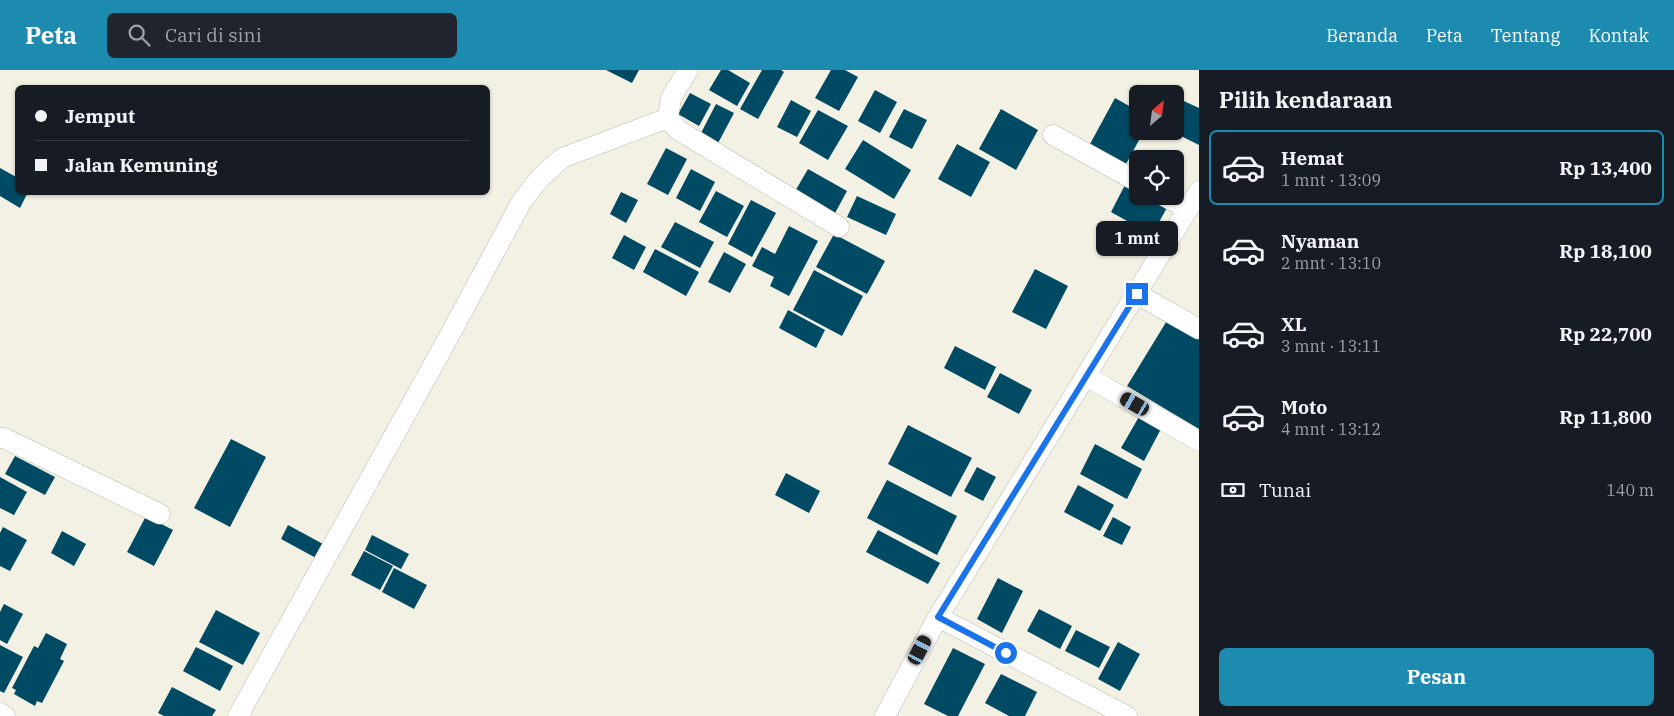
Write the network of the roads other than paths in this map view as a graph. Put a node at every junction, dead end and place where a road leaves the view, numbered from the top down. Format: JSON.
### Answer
{"nodes":[{"id":1,"x":688,"y":70,"type":"edge"},
{"id":2,"x":668,"y":118,"type":"junction"},
{"id":3,"x":1053,"y":135,"type":"dead end"},
{"id":4,"x":1129,"y":177,"type":"edge"},
{"id":5,"x":1199,"y":191,"type":"edge"},
{"id":6,"x":1181,"y":205,"type":"edge"},
{"id":7,"x":1188,"y":209,"type":"junction"},
{"id":8,"x":839,"y":227,"type":"dead end"},
{"id":9,"x":1137,"y":294,"type":"junction"},
{"id":10,"x":1199,"y":328,"type":"edge"},
{"id":11,"x":1086,"y":376,"type":"junction"},
{"id":12,"x":0,"y":438,"type":"edge"},
{"id":13,"x":1199,"y":441,"type":"edge"},
{"id":14,"x":160,"y":514,"type":"dead end"},
{"id":15,"x":938,"y":617,"type":"junction"},
{"id":16,"x":0,"y":713,"type":"edge"},
{"id":17,"x":5,"y":716,"type":"edge"},
{"id":18,"x":238,"y":716,"type":"edge"},
{"id":19,"x":885,"y":716,"type":"edge"},
{"id":20,"x":1126,"y":716,"type":"edge"}],
"edges":[{"from":1,"to":2,"type":"street"},
{"from":2,"to":8,"type":"street"},
{"from":2,"to":18,"type":"street"},
{"from":3,"to":4,"type":"street"},
{"from":5,"to":7,"type":"street"},
{"from":6,"to":7,"type":"street"},
{"from":7,"to":9,"type":"street"},
{"from":9,"to":10,"type":"street"},
{"from":9,"to":11,"type":"street"},
{"from":11,"to":13,"type":"street"},
{"from":11,"to":15,"type":"street"},
{"from":12,"to":14,"type":"street"},
{"from":15,"to":19,"type":"street"},
{"from":15,"to":20,"type":"street"},
{"from":16,"to":17,"type":"street"}]}
